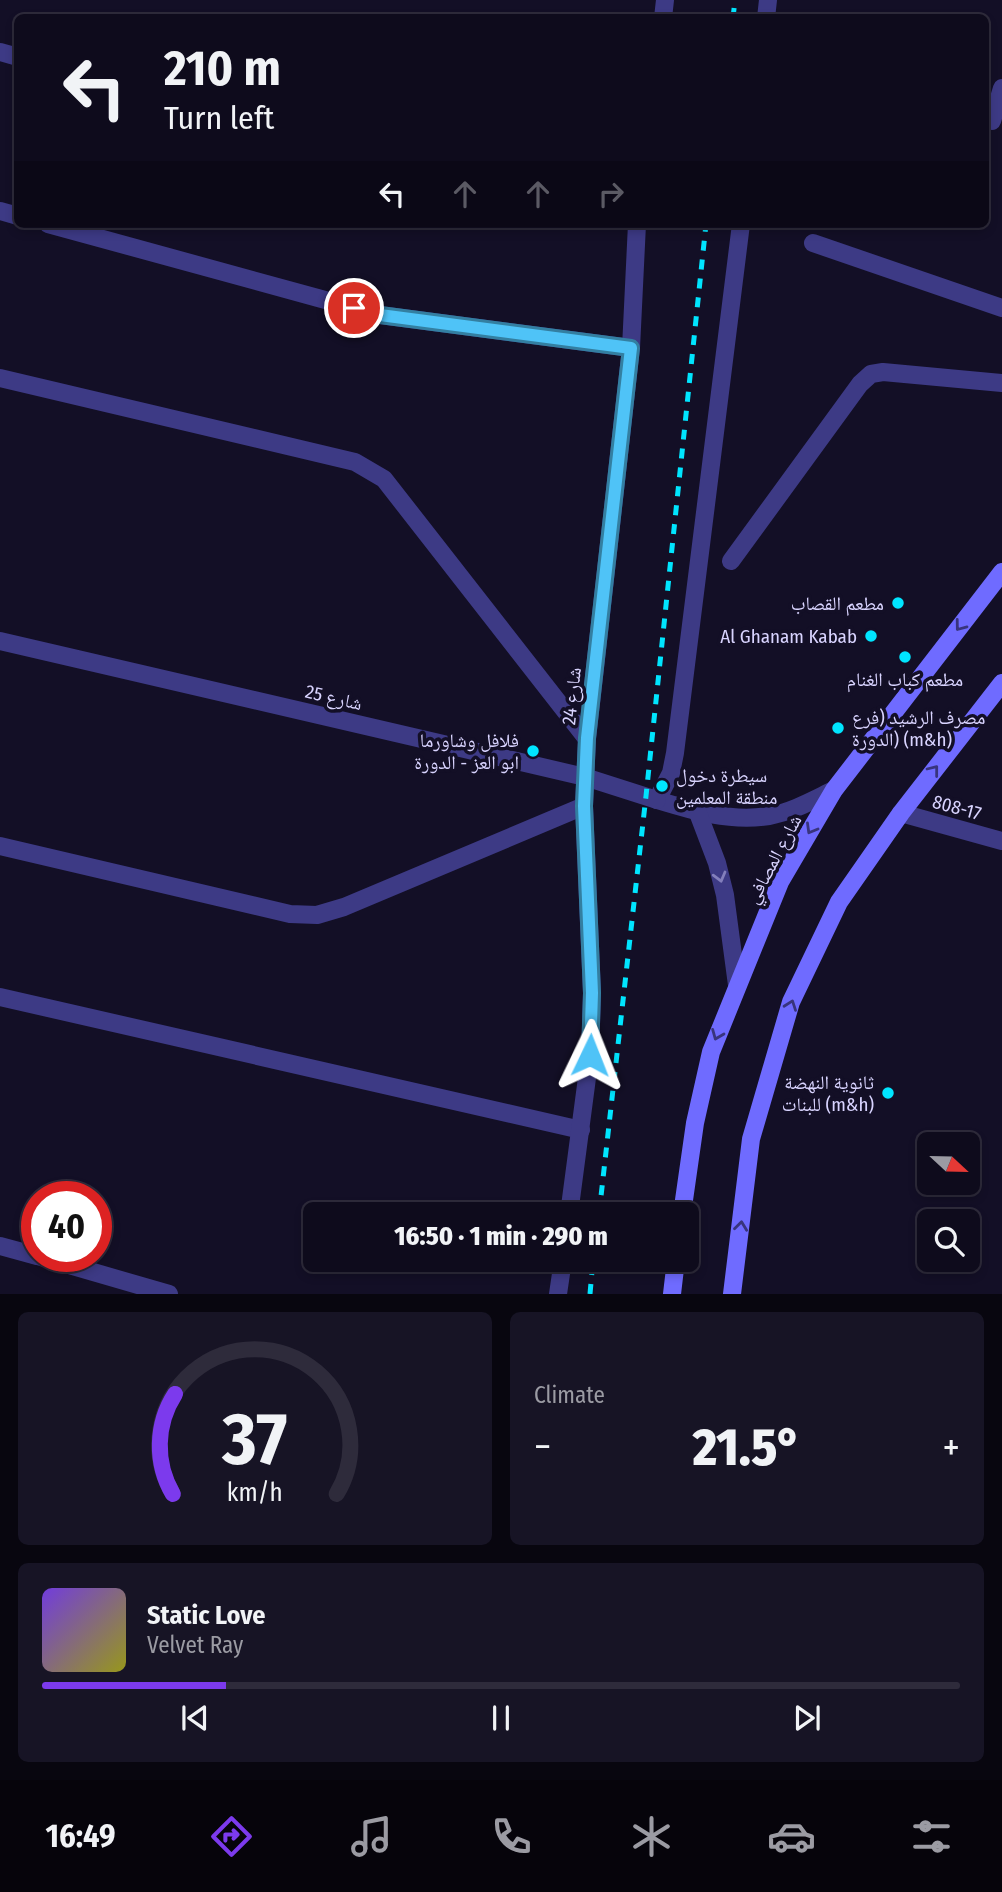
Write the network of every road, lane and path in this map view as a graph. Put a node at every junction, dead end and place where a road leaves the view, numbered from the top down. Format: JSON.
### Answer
{"nodes":[{"id":1,"x":1002,"y":88,"type":"edge"},
{"id":2,"x":993,"y":121,"type":"edge"},
{"id":3,"x":63,"y":228,"type":"edge"},
{"id":4,"x":637,"y":228,"type":"edge"},
{"id":5,"x":741,"y":228,"type":"edge"},
{"id":6,"x":813,"y":243,"type":"dead end"},
{"id":7,"x":1002,"y":308,"type":"edge"},
{"id":8,"x":631,"y":348,"type":"junction"},
{"id":9,"x":0,"y":378,"type":"edge"},
{"id":10,"x":1002,"y":383,"type":"edge"},
{"id":11,"x":731,"y":561,"type":"dead end"},
{"id":12,"x":1002,"y":572,"type":"edge"},
{"id":13,"x":0,"y":641,"type":"edge"},
{"id":14,"x":1002,"y":683,"type":"edge"},
{"id":15,"x":587,"y":738,"type":"junction"},
{"id":16,"x":585,"y":777,"type":"junction"},
{"id":17,"x":834,"y":790,"type":"junction"},
{"id":18,"x":657,"y":800,"type":"junction"},
{"id":19,"x":584,"y":806,"type":"junction"},
{"id":20,"x":698,"y":813,"type":"junction"},
{"id":21,"x":901,"y":813,"type":"junction"},
{"id":22,"x":1002,"y":841,"type":"edge"},
{"id":23,"x":0,"y":846,"type":"edge"},
{"id":24,"x":737,"y":985,"type":"junction"},
{"id":25,"x":0,"y":997,"type":"edge"},
{"id":26,"x":581,"y":1130,"type":"junction"},
{"id":27,"x":571,"y":1202,"type":"edge"},
{"id":28,"x":684,"y":1202,"type":"edge"},
{"id":29,"x":0,"y":1246,"type":"edge"},
{"id":30,"x":21,"y":1252,"type":"edge"},
{"id":31,"x":94,"y":1272,"type":"edge"},
{"id":32,"x":561,"y":1272,"type":"edge"},
{"id":33,"x":675,"y":1272,"type":"edge"},
{"id":34,"x":169,"y":1293,"type":"edge"},
{"id":35,"x":558,"y":1293,"type":"edge"},
{"id":36,"x":672,"y":1293,"type":"edge"},
{"id":37,"x":732,"y":1293,"type":"edge"}],
"edges":[{"from":1,"to":2,"type":"street"},
{"from":3,"to":8,"type":"street"},
{"from":4,"to":8,"type":"street","name":"شارع 24"},
{"from":5,"to":18,"type":"street"},
{"from":6,"to":7,"type":"street"},
{"from":8,"to":15,"type":"street","name":"شارع 24"},
{"from":9,"to":15,"type":"street"},
{"from":10,"to":11,"type":"street"},
{"from":12,"to":17,"type":"main road","name":"شارع المصافي","one_way":true},
{"from":13,"to":16,"type":"street","name":"شارع 25"},
{"from":21,"to":14,"type":"main road","one_way":true},
{"from":15,"to":16,"type":"street","name":"شارع 24"},
{"from":16,"to":18,"type":"street","name":"شارع 25"},
{"from":16,"to":19,"type":"street","name":"شارع 24"},
{"from":17,"to":20,"type":"street","name":"شارع 25"},
{"from":17,"to":24,"type":"main road","name":"شارع المصافي","one_way":true},
{"from":18,"to":20,"type":"street","name":"شارع 25"},
{"from":19,"to":23,"type":"street"},
{"from":19,"to":26,"type":"street","name":"شارع 24"},
{"from":20,"to":24,"type":"street","one_way":true},
{"from":21,"to":22,"type":"street","name":"808-17"},
{"from":37,"to":21,"type":"main road","one_way":true},
{"from":24,"to":28,"type":"main road","name":"شارع المصافي","one_way":true},
{"from":25,"to":26,"type":"street"},
{"from":26,"to":27,"type":"street","name":"شارع 24"},
{"from":29,"to":30,"type":"street"},
{"from":31,"to":34,"type":"street"},
{"from":32,"to":35,"type":"street"},
{"from":33,"to":36,"type":"main road"}]}
